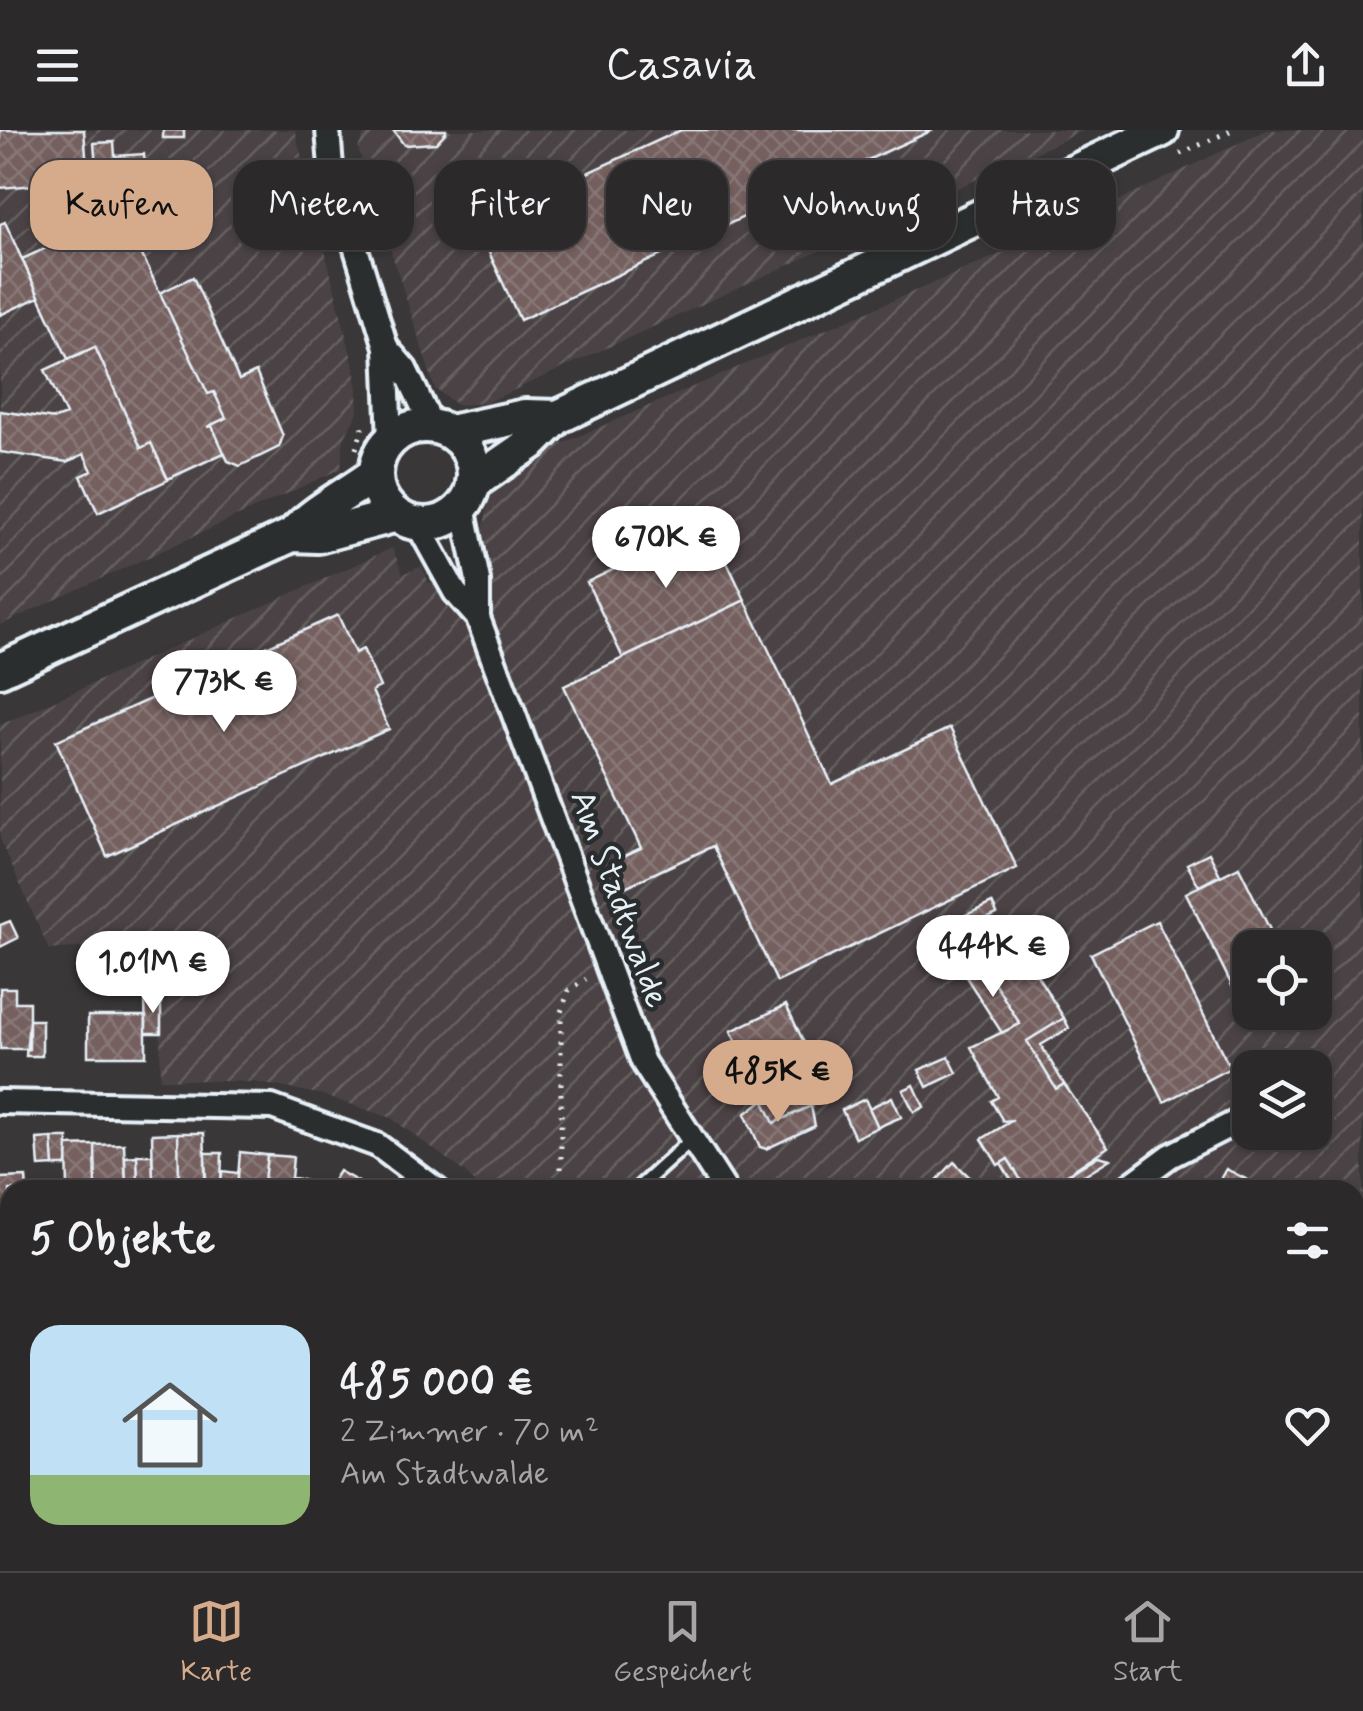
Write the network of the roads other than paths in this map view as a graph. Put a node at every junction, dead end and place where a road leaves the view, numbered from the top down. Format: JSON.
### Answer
{"nodes":[{"id":1,"x":328,"y":130,"type":"edge"},
{"id":2,"x":1162,"y":130,"type":"edge"},
{"id":3,"x":386,"y":347,"type":"junction"},
{"id":4,"x":558,"y":417,"type":"junction"},
{"id":5,"x":441,"y":429,"type":"junction"},
{"id":6,"x":377,"y":432,"type":"junction"},
{"id":7,"x":366,"y":466,"type":"junction"},
{"id":8,"x":468,"y":495,"type":"junction"},
{"id":9,"x":407,"y":519,"type":"junction"},
{"id":10,"x":292,"y":535,"type":"junction"},
{"id":11,"x":478,"y":618,"type":"junction"},
{"id":12,"x":0,"y":670,"type":"edge"},
{"id":13,"x":0,"y":1102,"type":"edge"},
{"id":14,"x":1232,"y":1124,"type":"edge"},
{"id":15,"x":690,"y":1142,"type":"junction"},
{"id":16,"x":423,"y":1180,"type":"edge"},
{"id":17,"x":647,"y":1180,"type":"edge"},
{"id":18,"x":718,"y":1180,"type":"edge"},
{"id":19,"x":1138,"y":1180,"type":"edge"}],
"edges":[{"from":1,"to":3,"type":"street"},
{"from":2,"to":4,"type":"main road"},
{"from":3,"to":5,"type":"street"},
{"from":3,"to":6,"type":"street"},
{"from":4,"to":5,"type":"main road"},
{"from":4,"to":8,"type":"main road"},
{"from":5,"to":6,"type":"main road"},
{"from":5,"to":8,"type":"main road"},
{"from":6,"to":7,"type":"main road"},
{"from":7,"to":9,"type":"main road"},
{"from":7,"to":10,"type":"main road"},
{"from":8,"to":9,"type":"main road"},
{"from":8,"to":11,"type":"street","name":"Am Stadtwalde"},
{"from":9,"to":10,"type":"main road"},
{"from":9,"to":11,"type":"street","name":"Am Stadtwalde"},
{"from":10,"to":12,"type":"main road"},
{"from":11,"to":15,"type":"street","name":"Am Stadtwalde"},
{"from":13,"to":16,"type":"street"},
{"from":14,"to":19,"type":"street"},
{"from":15,"to":17,"type":"lane"},
{"from":15,"to":18,"type":"street","name":"Am Stadtwalde"}]}
